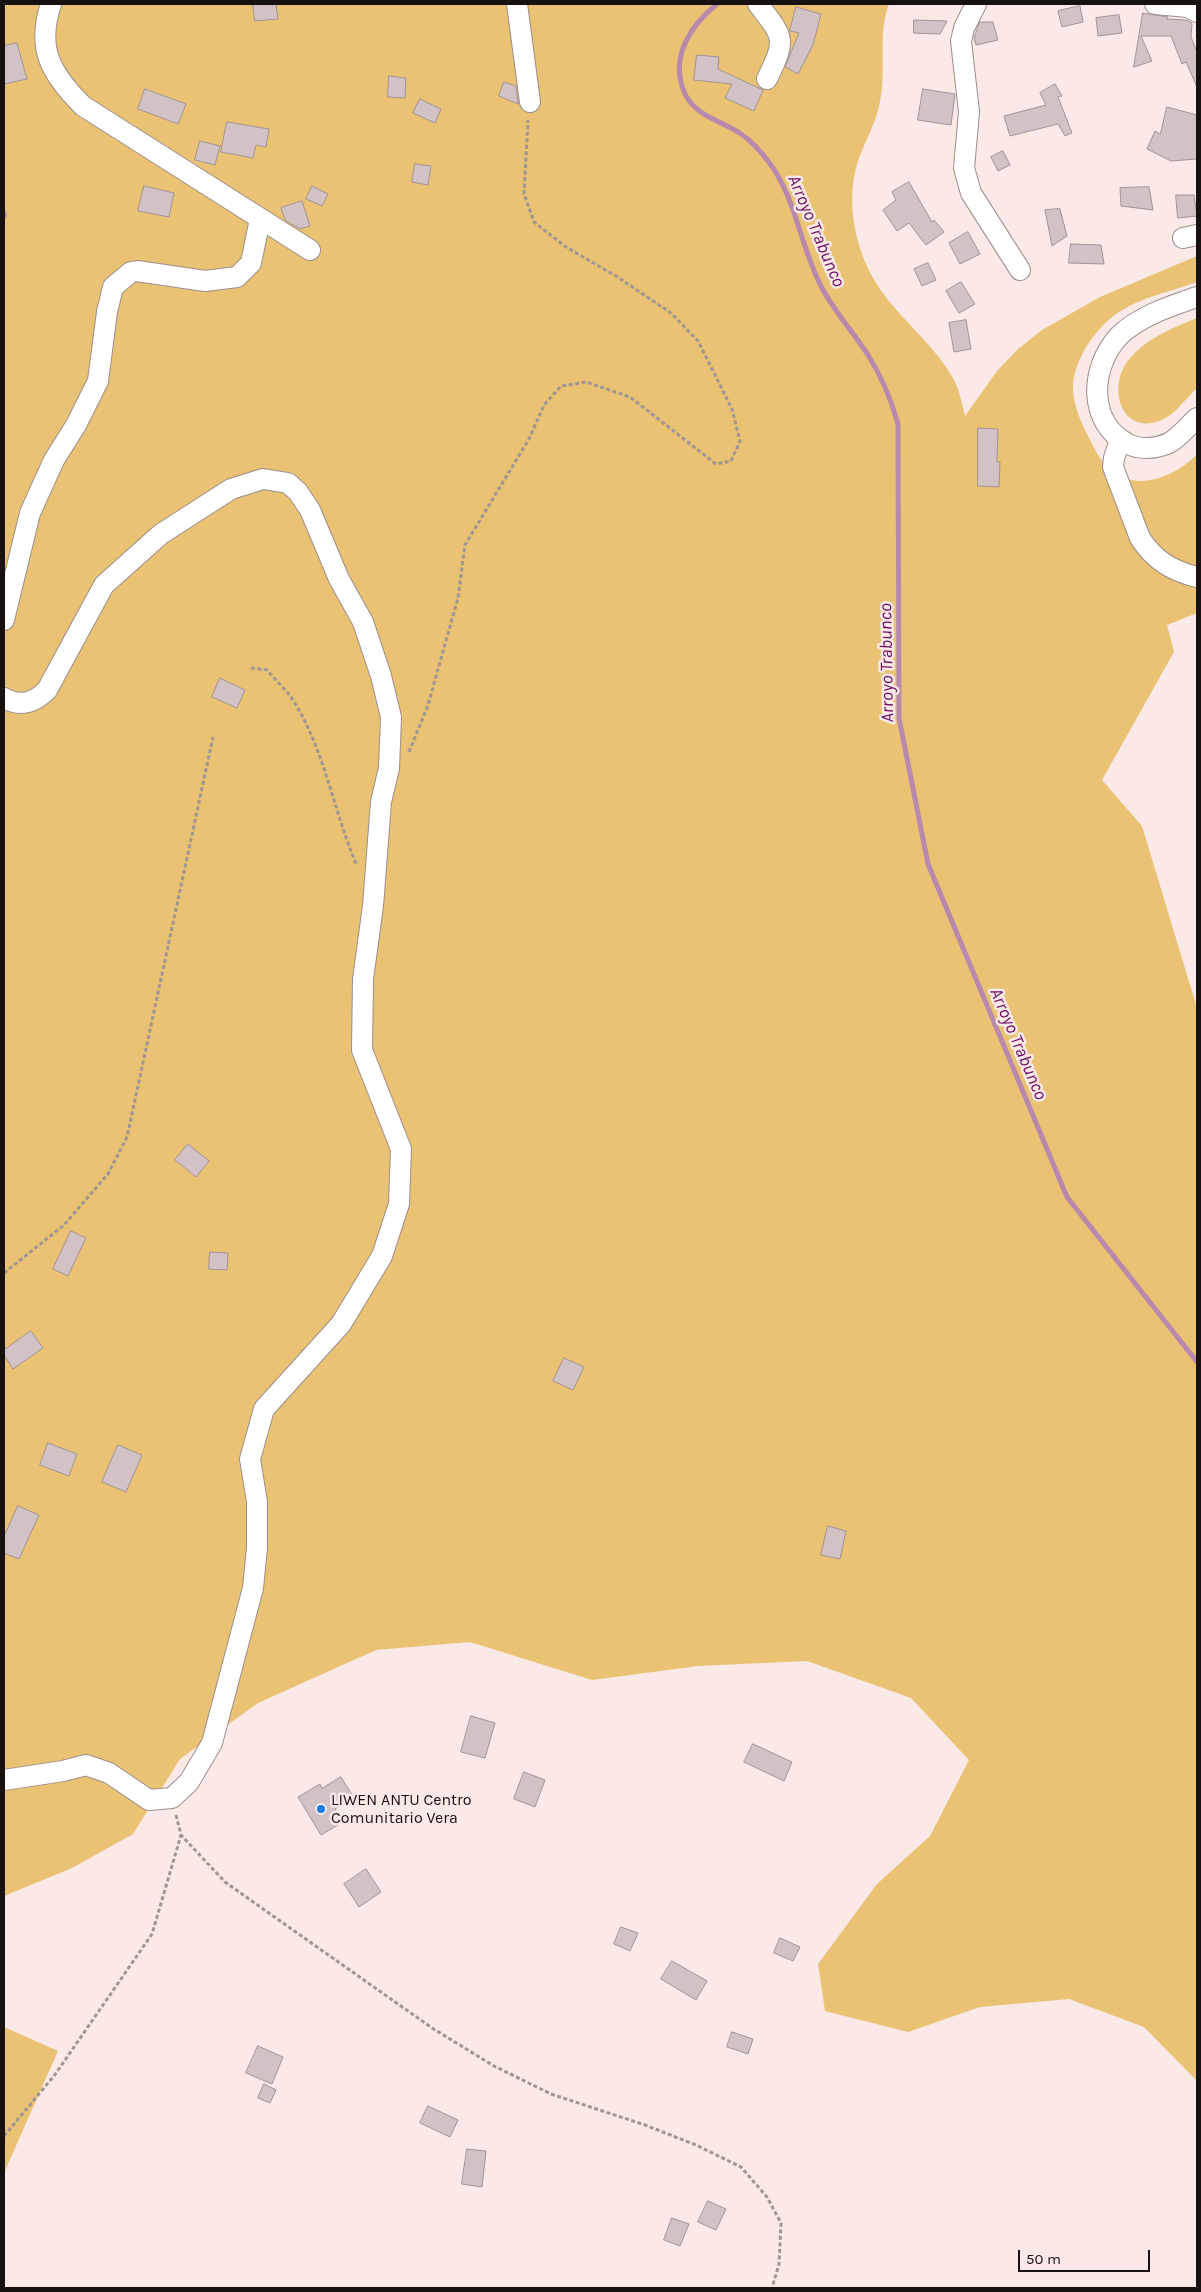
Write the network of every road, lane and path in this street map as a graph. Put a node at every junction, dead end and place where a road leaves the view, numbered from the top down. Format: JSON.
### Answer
{"nodes":[{"id":1,"x":51,"y":4,"type":"edge"},
{"id":2,"x":517,"y":4,"type":"edge"},
{"id":3,"x":758,"y":4,"type":"edge"},
{"id":4,"x":976,"y":4,"type":"edge"},
{"id":5,"x":1155,"y":4,"type":"edge"},
{"id":6,"x":1197,"y":12,"type":"edge"},
{"id":7,"x":767,"y":78,"type":"dead end"},
{"id":8,"x":530,"y":102,"type":"joint"},
{"id":9,"x":260,"y":219,"type":"junction"},
{"id":10,"x":310,"y":250,"type":"dead end"},
{"id":11,"x":1020,"y":270,"type":"dead end"},
{"id":12,"x":1197,"y":297,"type":"edge"},
{"id":13,"x":1197,"y":418,"type":"edge"},
{"id":14,"x":1120,"y":440,"type":"junction"},
{"id":15,"x":1197,"y":577,"type":"edge"},
{"id":16,"x":4,"y":620,"type":"edge"},
{"id":17,"x":251,"y":668,"type":"dead end"},
{"id":18,"x":4,"y":698,"type":"edge"},
{"id":19,"x":212,"y":737,"type":"dead end"},
{"id":20,"x":404,"y":760,"type":"dead end"},
{"id":21,"x":358,"y":871,"type":"dead end"},
{"id":22,"x":4,"y":1273,"type":"edge"},
{"id":23,"x":4,"y":1780,"type":"edge"},
{"id":24,"x":172,"y":1798,"type":"junction"},
{"id":25,"x":181,"y":1835,"type":"junction"},
{"id":26,"x":4,"y":2136,"type":"edge"},
{"id":27,"x":772,"y":2288,"type":"edge"}],
"edges":[{"from":1,"to":9,"type":"street"},
{"from":2,"to":8,"type":"street"},
{"from":3,"to":7,"type":"street"},
{"from":4,"to":11,"type":"street"},
{"from":5,"to":6,"type":"street"},
{"from":8,"to":20,"type":"path"},
{"from":9,"to":10,"type":"street"},
{"from":9,"to":16,"type":"street"},
{"from":12,"to":14,"type":"street"},
{"from":13,"to":14,"type":"street"},
{"from":14,"to":15,"type":"street"},
{"from":17,"to":21,"type":"path"},
{"from":18,"to":24,"type":"street"},
{"from":19,"to":22,"type":"path"},
{"from":23,"to":24,"type":"street"},
{"from":24,"to":25,"type":"path"},
{"from":25,"to":26,"type":"path"},
{"from":25,"to":27,"type":"path"}]}
